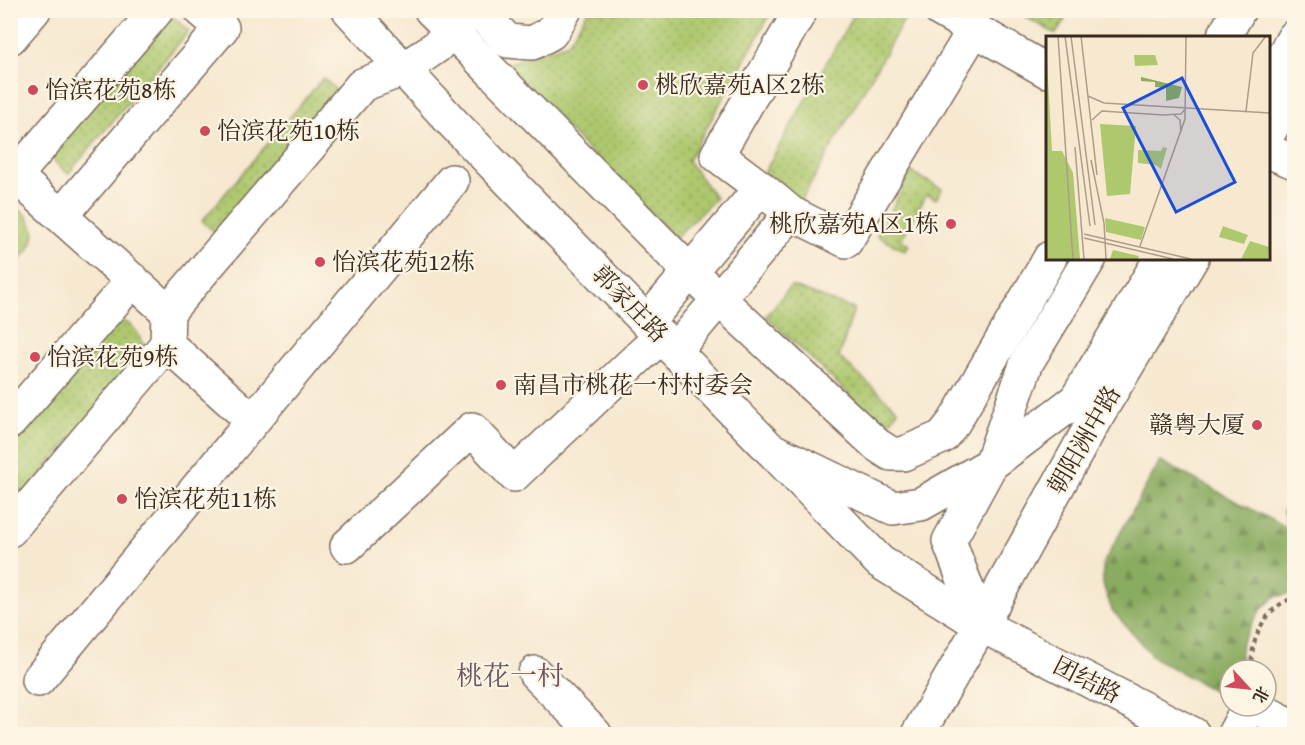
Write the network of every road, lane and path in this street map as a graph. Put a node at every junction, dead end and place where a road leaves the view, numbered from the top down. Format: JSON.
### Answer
{"nodes":[{"id":1,"x":34,"y":10,"type":"edge"},
{"id":2,"x":157,"y":10,"type":"edge"},
{"id":3,"x":201,"y":10,"type":"edge"},
{"id":4,"x":349,"y":10,"type":"edge"},
{"id":5,"x":478,"y":10,"type":"edge"},
{"id":6,"x":565,"y":10,"type":"edge"},
{"id":7,"x":801,"y":10,"type":"edge"},
{"id":8,"x":940,"y":10,"type":"edge"},
{"id":9,"x":1239,"y":10,"type":"edge"},
{"id":10,"x":451,"y":18,"type":"edge"},
{"id":11,"x":974,"y":30,"type":"junction"},
{"id":12,"x":1224,"y":36,"type":"edge"},
{"id":13,"x":1294,"y":37,"type":"edge"},
{"id":14,"x":10,"y":38,"type":"edge"},
{"id":15,"x":404,"y":69,"type":"junction"},
{"id":16,"x":1046,"y":70,"type":"edge"},
{"id":17,"x":1269,"y":80,"type":"edge"},
{"id":18,"x":1294,"y":89,"type":"edge"},
{"id":19,"x":1269,"y":132,"type":"edge"},
{"id":20,"x":1269,"y":151,"type":"edge"},
{"id":21,"x":1294,"y":162,"type":"edge"},
{"id":22,"x":12,"y":177,"type":"edge"},
{"id":23,"x":452,"y":181,"type":"dead end"},
{"id":24,"x":761,"y":188,"type":"junction"},
{"id":25,"x":791,"y":213,"type":"junction"},
{"id":26,"x":61,"y":216,"type":"junction"},
{"id":27,"x":1049,"y":260,"type":"edge"},
{"id":28,"x":1089,"y":260,"type":"edge"},
{"id":29,"x":1160,"y":260,"type":"edge"},
{"id":30,"x":1191,"y":260,"type":"edge"},
{"id":31,"x":690,"y":272,"type":"junction"},
{"id":32,"x":133,"y":280,"type":"junction"},
{"id":33,"x":718,"y":299,"type":"junction"},
{"id":34,"x":168,"y":312,"type":"junction"},
{"id":35,"x":661,"y":336,"type":"junction"},
{"id":36,"x":167,"y":344,"type":"junction"},
{"id":37,"x":253,"y":421,"type":"junction"},
{"id":38,"x":10,"y":422,"type":"edge"},
{"id":39,"x":770,"y":449,"type":"junction"},
{"id":40,"x":991,"y":464,"type":"junction"},
{"id":41,"x":10,"y":530,"type":"edge"},
{"id":42,"x":347,"y":546,"type":"dead end"},
{"id":43,"x":1294,"y":598,"type":"edge"},
{"id":44,"x":981,"y":626,"type":"junction"},
{"id":45,"x":1251,"y":658,"type":"edge"},
{"id":46,"x":535,"y":673,"type":"dead end"},
{"id":47,"x":38,"y":680,"type":"dead end"},
{"id":48,"x":1244,"y":718,"type":"edge"},
{"id":49,"x":1276,"y":718,"type":"edge"},
{"id":50,"x":1294,"y":727,"type":"edge"},
{"id":51,"x":595,"y":735,"type":"edge"},
{"id":52,"x":918,"y":735,"type":"edge"},
{"id":53,"x":1193,"y":735,"type":"edge"},
{"id":54,"x":1234,"y":735,"type":"edge"}],
"edges":[{"from":1,"to":14,"type":"street"},
{"from":2,"to":22,"type":"street"},
{"from":3,"to":26,"type":"street"},
{"from":4,"to":15,"type":"street","name":"郭家庄路"},
{"from":5,"to":6,"type":"street"},
{"from":7,"to":24,"type":"street"},
{"from":8,"to":11,"type":"street"},
{"from":9,"to":12,"type":"street"},
{"from":10,"to":15,"type":"street"},
{"from":10,"to":31,"type":"street"},
{"from":11,"to":16,"type":"street"},
{"from":11,"to":25,"type":"street"},
{"from":13,"to":17,"type":"street"},
{"from":15,"to":34,"type":"street"},
{"from":15,"to":35,"type":"street","name":"郭家庄路"},
{"from":18,"to":19,"type":"street"},
{"from":20,"to":21,"type":"street"},
{"from":22,"to":26,"type":"street"},
{"from":23,"to":37,"type":"street"},
{"from":24,"to":25,"type":"street"},
{"from":24,"to":31,"type":"street"},
{"from":25,"to":33,"type":"street"},
{"from":26,"to":32,"type":"street"},
{"from":27,"to":33,"type":"street"},
{"from":28,"to":40,"type":"street"},
{"from":29,"to":40,"type":"street"},
{"from":30,"to":44,"type":"street","name":"朝阳洲中路"},
{"from":31,"to":33,"type":"street"},
{"from":31,"to":35,"type":"street"},
{"from":32,"to":34,"type":"street"},
{"from":32,"to":38,"type":"street"},
{"from":33,"to":35,"type":"street"},
{"from":34,"to":36,"type":"street"},
{"from":35,"to":39,"type":"street","name":"郭家庄路"},
{"from":35,"to":42,"type":"street"},
{"from":36,"to":37,"type":"street"},
{"from":36,"to":41,"type":"street"},
{"from":37,"to":47,"type":"street"},
{"from":39,"to":40,"type":"street"},
{"from":39,"to":44,"type":"street","name":"郭家庄路"},
{"from":40,"to":44,"type":"street"},
{"from":43,"to":45,"type":"path"},
{"from":44,"to":52,"type":"street","name":"朝阳洲中路"},
{"from":44,"to":53,"type":"street","name":"团结路"},
{"from":46,"to":51,"type":"street"},
{"from":48,"to":54,"type":"street"},
{"from":49,"to":50,"type":"street"}]}
